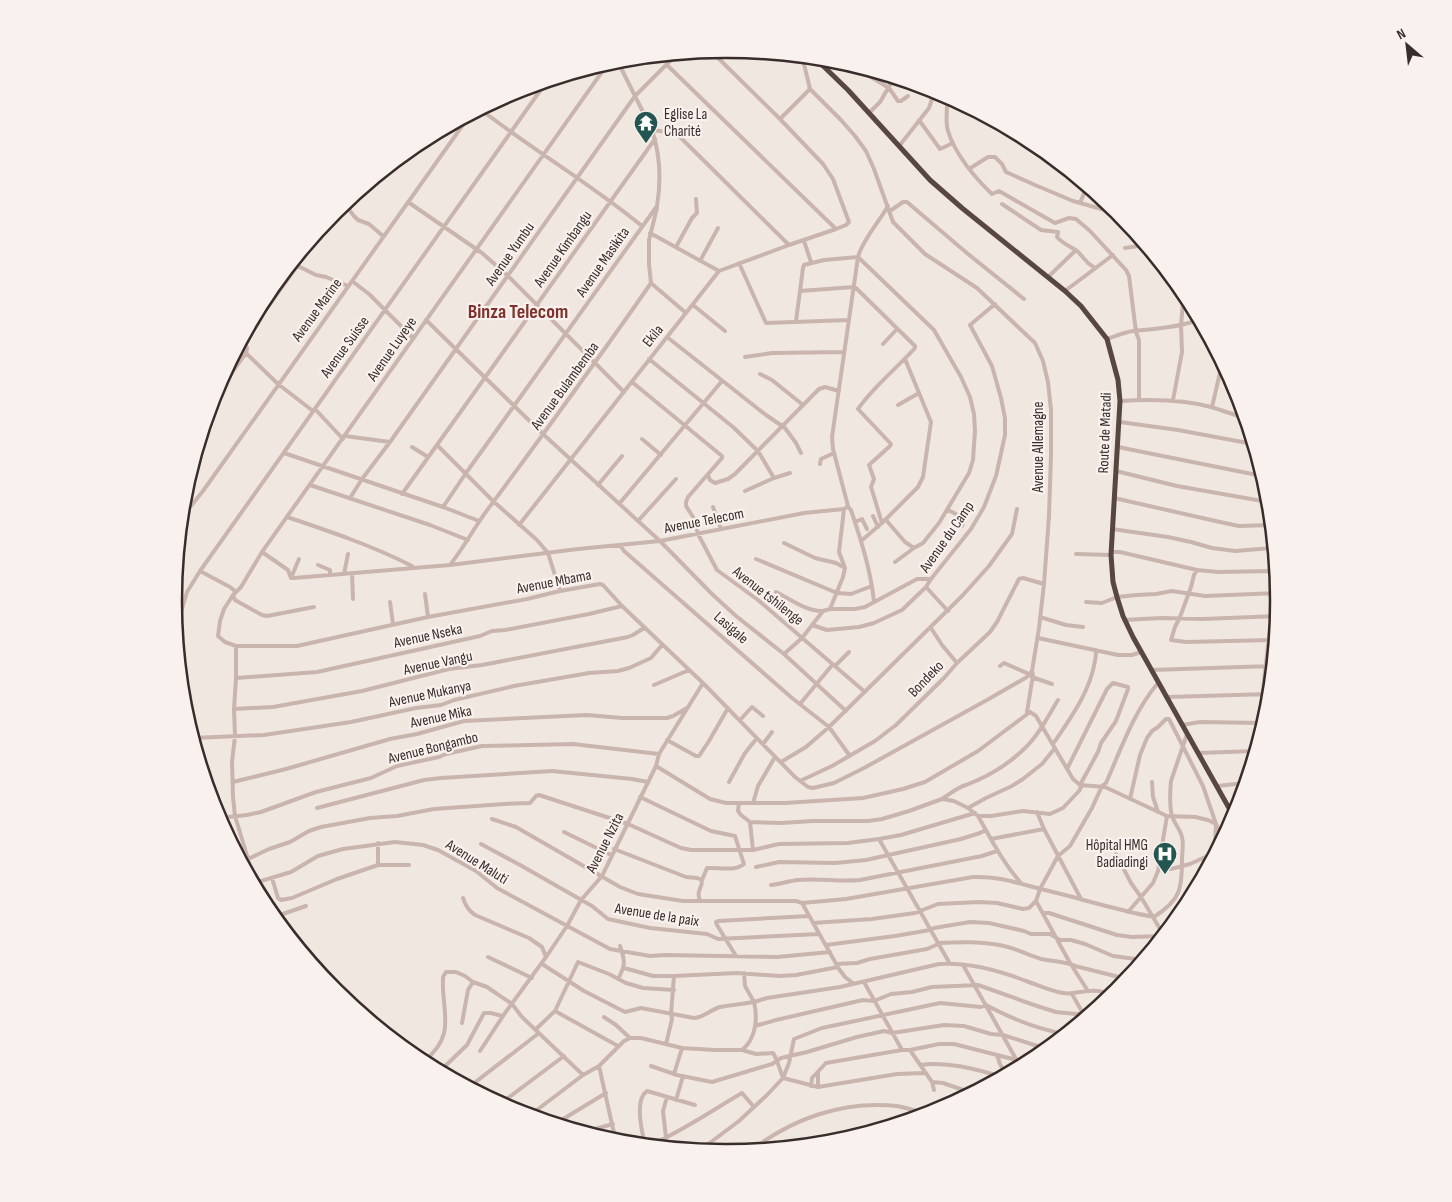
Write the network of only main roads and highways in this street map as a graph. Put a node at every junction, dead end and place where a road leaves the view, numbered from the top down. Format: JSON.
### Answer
{"nodes":[{"id":1,"x":824,"y":67,"type":"edge"},
{"id":2,"x":1229,"y":807,"type":"edge"}],
"edges":[{"from":1,"to":2,"type":"highway","name":"Route de Matadi"}]}
